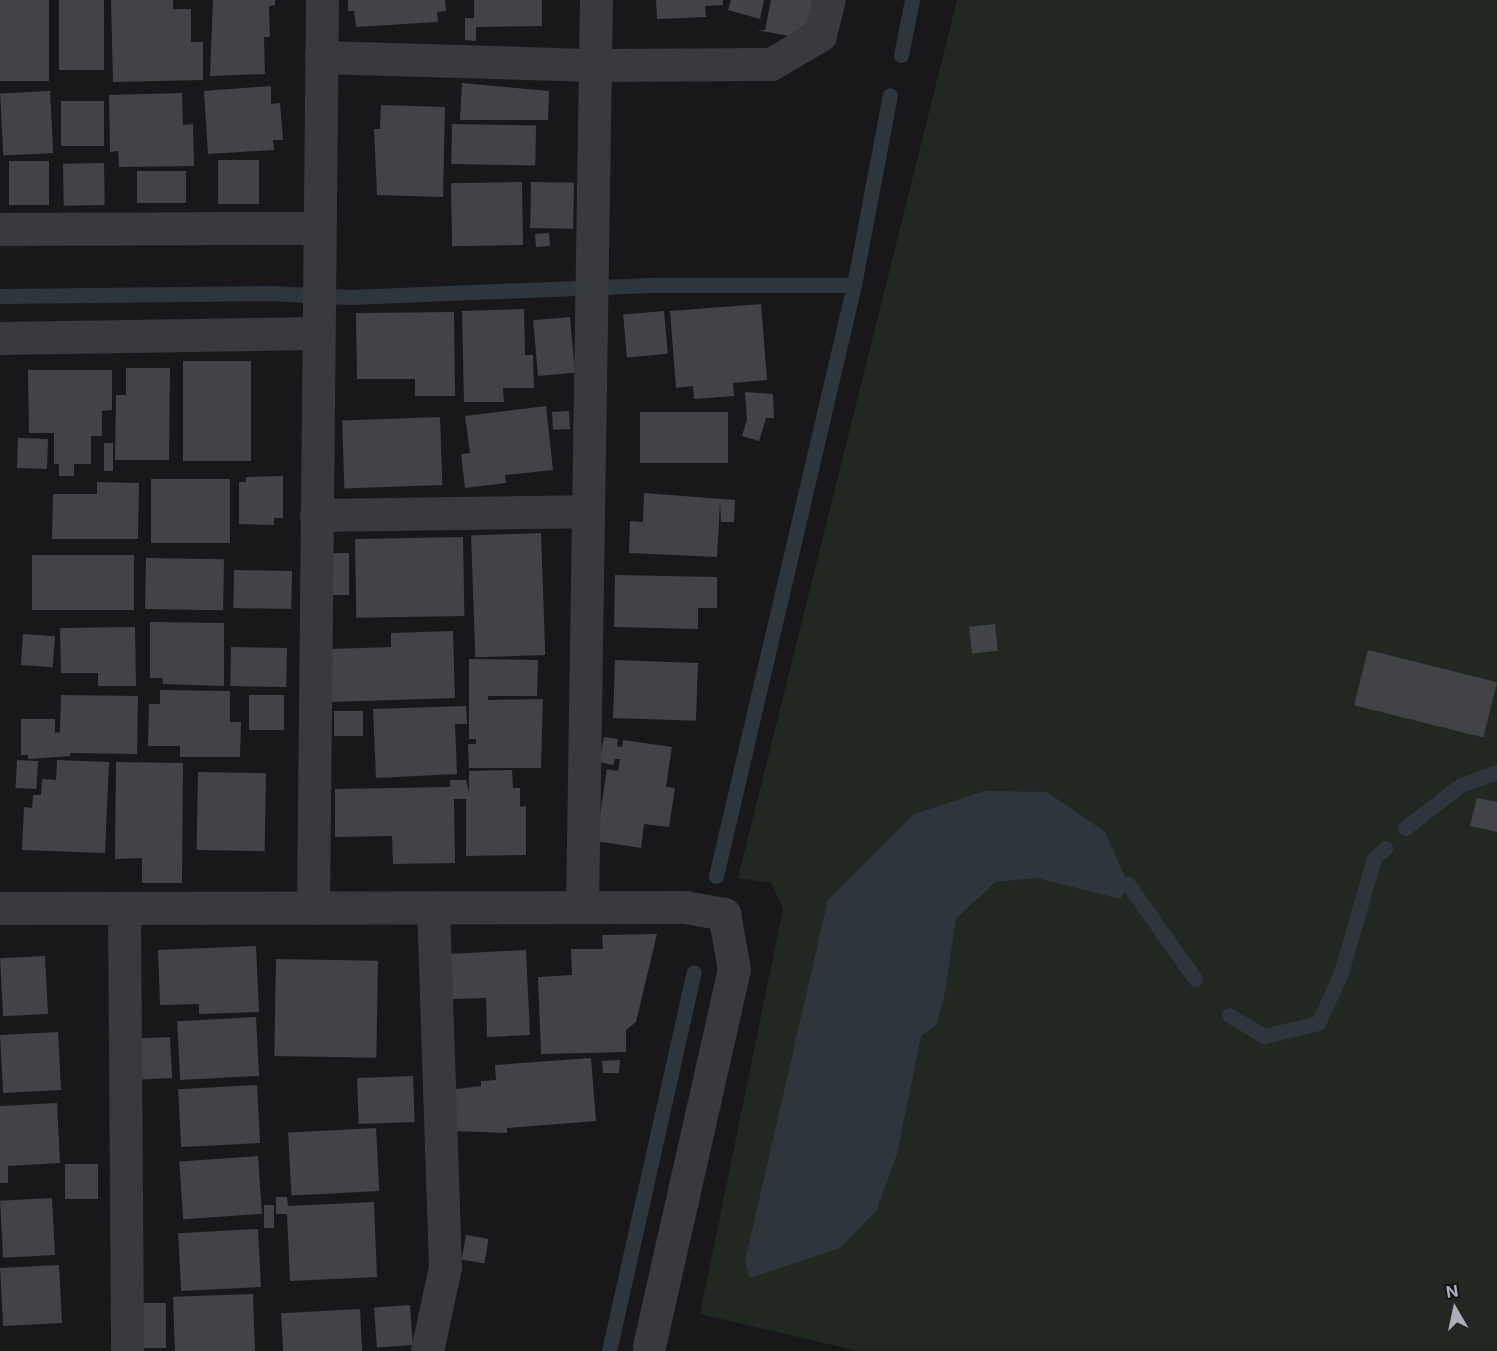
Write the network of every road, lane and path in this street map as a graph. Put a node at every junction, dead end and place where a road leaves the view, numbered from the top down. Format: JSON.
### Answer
{"nodes":[{"id":1,"x":322,"y":0,"type":"edge"},
{"id":2,"x":596,"y":0,"type":"edge"},
{"id":3,"x":829,"y":0,"type":"edge"},
{"id":4,"x":321,"y":57,"type":"junction"},
{"id":5,"x":595,"y":65,"type":"junction"},
{"id":6,"x":0,"y":229,"type":"edge"},
{"id":7,"x":319,"y":238,"type":"junction"},
{"id":8,"x":318,"y":324,"type":"junction"},
{"id":9,"x":0,"y":338,"type":"edge"},
{"id":10,"x":588,"y":511,"type":"junction"},
{"id":11,"x":316,"y":515,"type":"junction"},
{"id":12,"x":582,"y":907,"type":"junction"},
{"id":13,"x":0,"y":908,"type":"edge"},
{"id":14,"x":124,"y":908,"type":"junction"},
{"id":15,"x":313,"y":908,"type":"junction"},
{"id":16,"x":433,"y":908,"type":"junction"},
{"id":17,"x":655,"y":1350,"type":"edge"},
{"id":18,"x":127,"y":1351,"type":"edge"},
{"id":19,"x":427,"y":1351,"type":"edge"}],
"edges":[{"from":1,"to":4,"type":"street"},
{"from":2,"to":5,"type":"street"},
{"from":3,"to":5,"type":"street"},
{"from":4,"to":5,"type":"street"},
{"from":4,"to":7,"type":"street"},
{"from":5,"to":10,"type":"street"},
{"from":6,"to":7,"type":"street"},
{"from":7,"to":8,"type":"street"},
{"from":8,"to":9,"type":"street"},
{"from":8,"to":11,"type":"street"},
{"from":10,"to":11,"type":"street"},
{"from":10,"to":12,"type":"street"},
{"from":11,"to":15,"type":"street"},
{"from":12,"to":16,"type":"street"},
{"from":12,"to":17,"type":"street"},
{"from":13,"to":14,"type":"street"},
{"from":14,"to":15,"type":"street"},
{"from":14,"to":18,"type":"street"},
{"from":15,"to":16,"type":"street"},
{"from":16,"to":19,"type":"street"}]}
